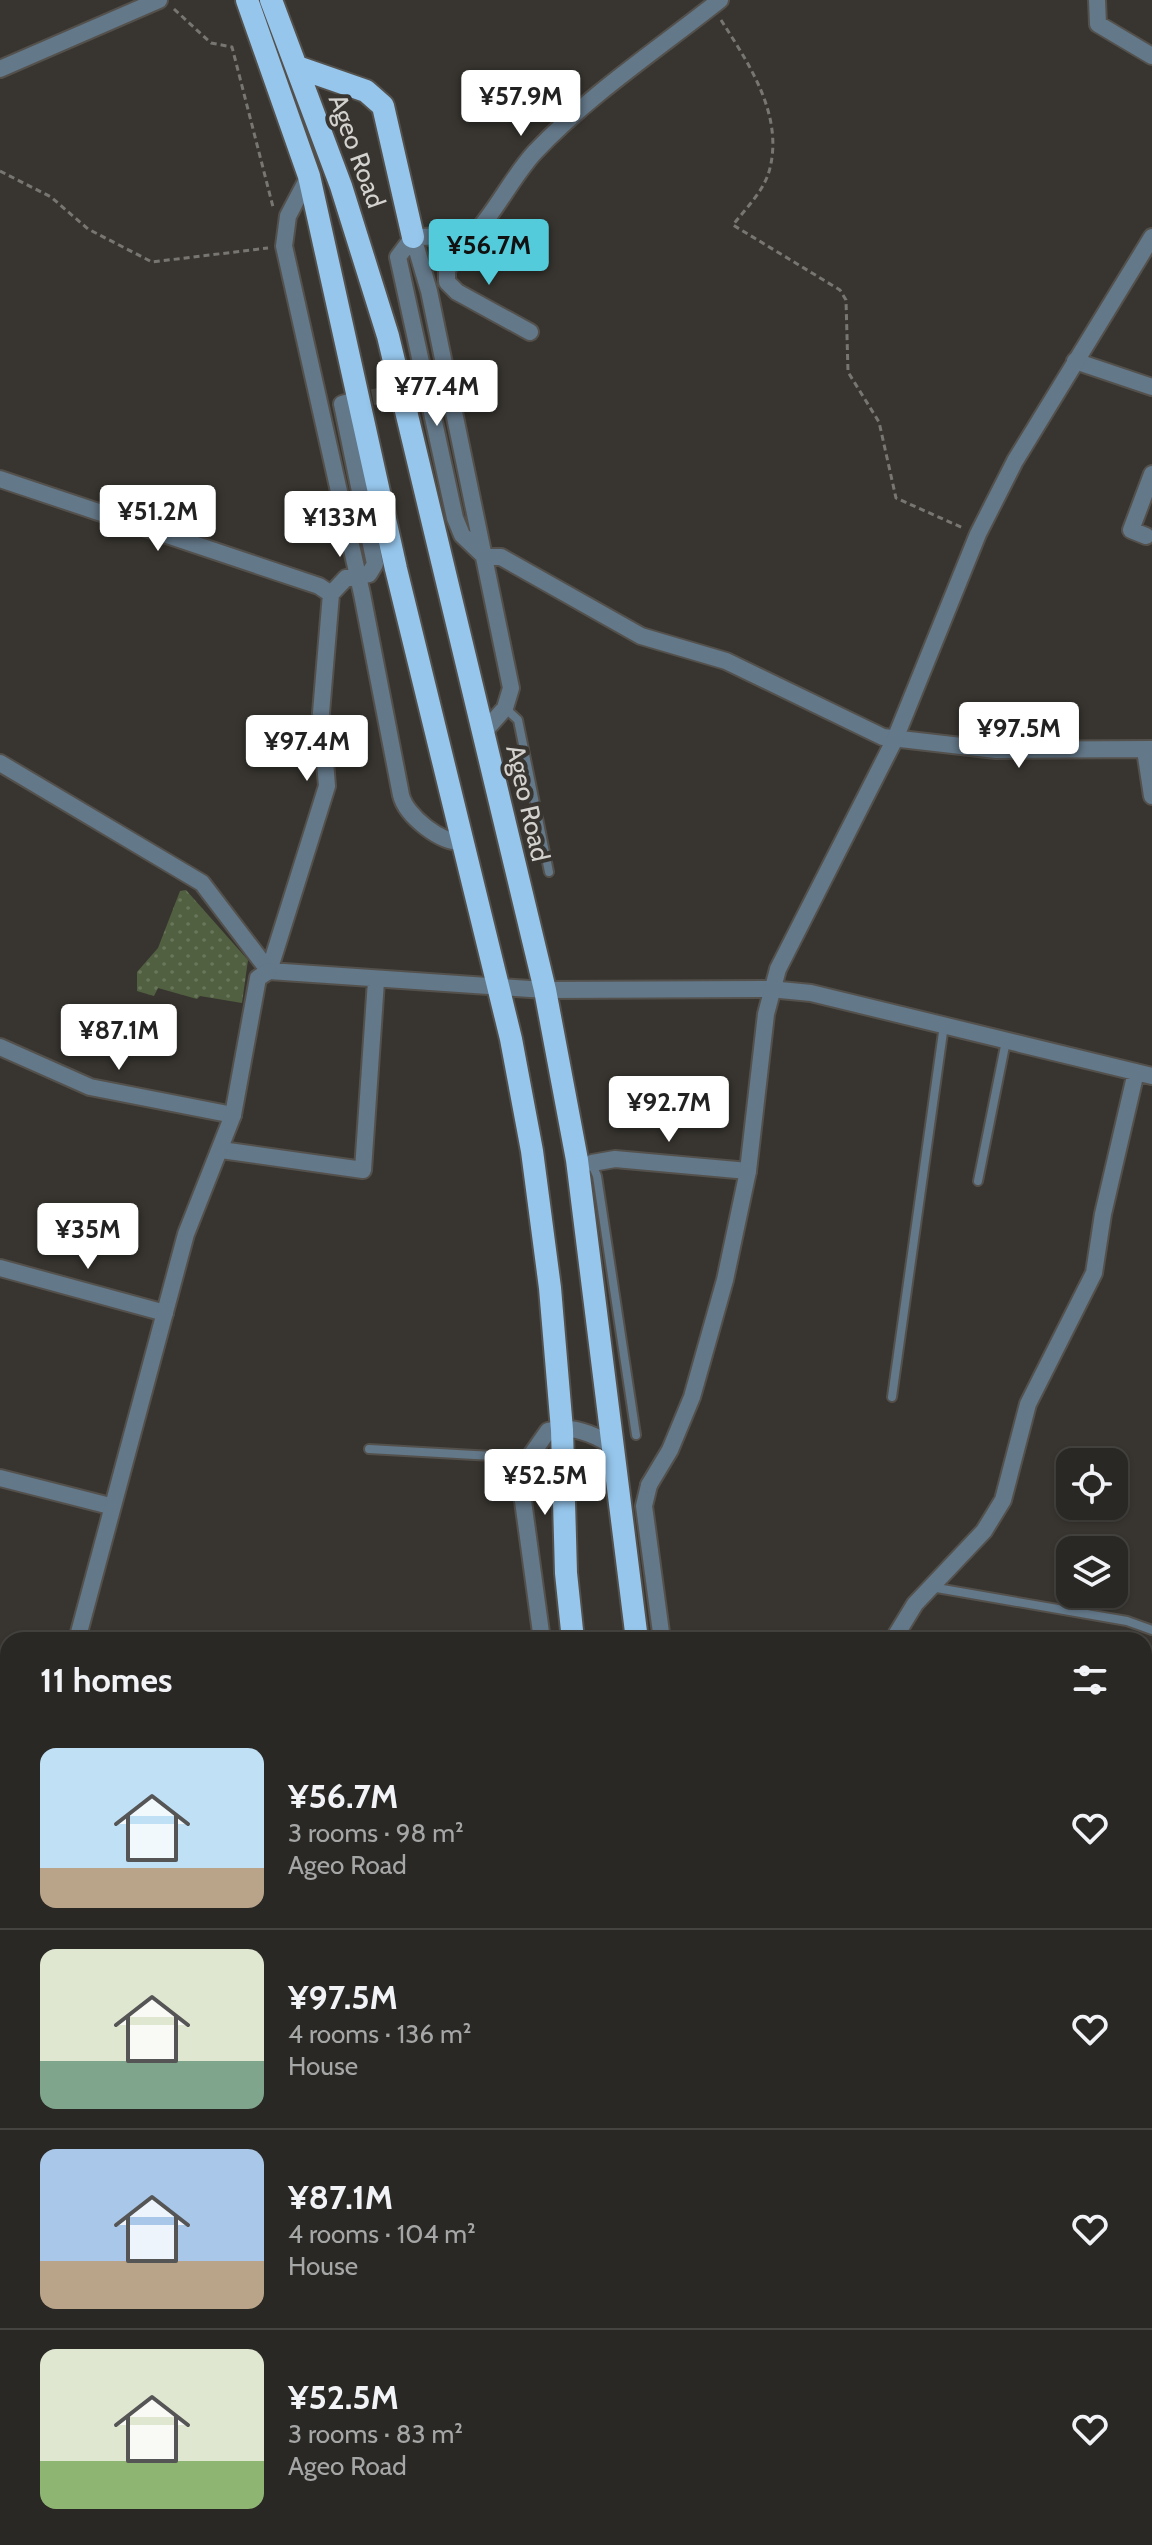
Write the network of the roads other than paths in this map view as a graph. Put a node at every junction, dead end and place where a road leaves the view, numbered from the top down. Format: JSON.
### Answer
{"nodes":[{"id":1,"x":159,"y":0,"type":"edge"},
{"id":2,"x":247,"y":0,"type":"edge"},
{"id":3,"x":271,"y":0,"type":"edge"},
{"id":4,"x":1097,"y":0,"type":"edge"},
{"id":5,"x":716,"y":3,"type":"edge"},
{"id":6,"x":1152,"y":56,"type":"edge"},
{"id":7,"x":297,"y":67,"type":"junction"},
{"id":8,"x":0,"y":69,"type":"edge"},
{"id":9,"x":309,"y":176,"type":"junction"},
{"id":10,"x":463,"y":236,"type":"junction"},
{"id":11,"x":413,"y":237,"type":"junction"},
{"id":12,"x":1152,"y":237,"type":"edge"},
{"id":13,"x":530,"y":332,"type":"dead end"},
{"id":14,"x":1075,"y":361,"type":"junction"},
{"id":15,"x":1152,"y":387,"type":"edge"},
{"id":16,"x":349,"y":402,"type":"dead end"},
{"id":17,"x":1152,"y":474,"type":"edge"},
{"id":18,"x":0,"y":479,"type":"edge"},
{"id":19,"x":1146,"y":536,"type":"dead end"},
{"id":20,"x":485,"y":557,"type":"junction"},
{"id":21,"x":358,"y":576,"type":"junction"},
{"id":22,"x":331,"y":594,"type":"junction"},
{"id":23,"x":505,"y":708,"type":"junction"},
{"id":24,"x":483,"y":733,"type":"junction"},
{"id":25,"x":895,"y":739,"type":"junction"},
{"id":26,"x":1148,"y":749,"type":"edge"},
{"id":27,"x":0,"y":763,"type":"edge"},
{"id":28,"x":1152,"y":796,"type":"edge"},
{"id":29,"x":464,"y":842,"type":"junction"},
{"id":30,"x":549,"y":872,"type":"dead end"},
{"id":31,"x":269,"y":971,"type":"junction"},
{"id":32,"x":376,"y":981,"type":"junction"},
{"id":33,"x":501,"y":987,"type":"junction"},
{"id":34,"x":770,"y":989,"type":"junction"},
{"id":35,"x":545,"y":990,"type":"junction"},
{"id":36,"x":944,"y":1025,"type":"junction"},
{"id":37,"x":1006,"y":1041,"type":"junction"},
{"id":38,"x":0,"y":1047,"type":"edge"},
{"id":39,"x":1144,"y":1074,"type":"edge"},
{"id":40,"x":233,"y":1115,"type":"junction"},
{"id":41,"x":221,"y":1150,"type":"junction"},
{"id":42,"x":584,"y":1162,"type":"junction"},
{"id":43,"x":748,"y":1171,"type":"junction"},
{"id":44,"x":978,"y":1181,"type":"dead end"},
{"id":45,"x":0,"y":1268,"type":"edge"},
{"id":46,"x":165,"y":1313,"type":"junction"},
{"id":47,"x":892,"y":1397,"type":"dead end"},
{"id":48,"x":562,"y":1427,"type":"junction"},
{"id":49,"x":636,"y":1435,"type":"dead end"},
{"id":50,"x":615,"y":1448,"type":"junction"},
{"id":51,"x":369,"y":1449,"type":"dead end"},
{"id":52,"x":529,"y":1458,"type":"junction"},
{"id":53,"x":0,"y":1478,"type":"edge"},
{"id":54,"x":110,"y":1506,"type":"junction"},
{"id":55,"x":930,"y":1587,"type":"junction"},
{"id":56,"x":1152,"y":1630,"type":"edge"},
{"id":57,"x":79,"y":1632,"type":"edge"},
{"id":58,"x":541,"y":1632,"type":"edge"},
{"id":59,"x":572,"y":1632,"type":"edge"},
{"id":60,"x":636,"y":1632,"type":"edge"},
{"id":61,"x":661,"y":1632,"type":"edge"},
{"id":62,"x":898,"y":1632,"type":"edge"}],
"edges":[{"from":1,"to":8,"type":"street"},
{"from":2,"to":9,"type":"highway","name":"Ageo Road"},
{"from":3,"to":7,"type":"highway","name":"Ageo Road"},
{"from":4,"to":6,"type":"street"},
{"from":5,"to":10,"type":"street"},
{"from":7,"to":11,"type":"highway"},
{"from":7,"to":24,"type":"highway","name":"Ageo Road"},
{"from":9,"to":21,"type":"street"},
{"from":9,"to":29,"type":"highway","name":"Ageo Road"},
{"from":10,"to":11,"type":"street"},
{"from":10,"to":13,"type":"street"},
{"from":11,"to":20,"type":"street"},
{"from":11,"to":20,"type":"street"},
{"from":12,"to":14,"type":"street"},
{"from":14,"to":15,"type":"street"},
{"from":14,"to":25,"type":"street"},
{"from":16,"to":21,"type":"street"},
{"from":17,"to":19,"type":"street"},
{"from":18,"to":22,"type":"street"},
{"from":20,"to":23,"type":"street"},
{"from":20,"to":25,"type":"street"},
{"from":21,"to":22,"type":"street"},
{"from":21,"to":29,"type":"street"},
{"from":22,"to":31,"type":"street"},
{"from":23,"to":24,"type":"street"},
{"from":23,"to":30,"type":"lane"},
{"from":24,"to":35,"type":"highway","name":"Ageo Road"},
{"from":25,"to":26,"type":"street"},
{"from":25,"to":34,"type":"street"},
{"from":26,"to":28,"type":"street"},
{"from":27,"to":31,"type":"street"},
{"from":29,"to":33,"type":"highway","name":"Ageo Road"},
{"from":31,"to":32,"type":"street"},
{"from":31,"to":40,"type":"street"},
{"from":32,"to":33,"type":"street"},
{"from":32,"to":41,"type":"street"},
{"from":33,"to":35,"type":"street"},
{"from":33,"to":48,"type":"highway","name":"Ageo Road"},
{"from":34,"to":35,"type":"street"},
{"from":34,"to":36,"type":"street"},
{"from":34,"to":43,"type":"street"},
{"from":35,"to":42,"type":"highway","name":"Ageo Road"},
{"from":36,"to":37,"type":"street"},
{"from":36,"to":47,"type":"lane"},
{"from":37,"to":39,"type":"street"},
{"from":37,"to":44,"type":"lane"},
{"from":38,"to":40,"type":"street"},
{"from":39,"to":55,"type":"street"},
{"from":40,"to":41,"type":"street"},
{"from":41,"to":46,"type":"street"},
{"from":42,"to":43,"type":"street"},
{"from":42,"to":49,"type":"lane"},
{"from":42,"to":50,"type":"highway","name":"Ageo Road"},
{"from":43,"to":61,"type":"street"},
{"from":45,"to":46,"type":"street"},
{"from":46,"to":54,"type":"street"},
{"from":48,"to":50,"type":"street"},
{"from":48,"to":52,"type":"street"},
{"from":48,"to":59,"type":"highway","name":"Ageo Road"},
{"from":50,"to":60,"type":"highway","name":"Ageo Road"},
{"from":51,"to":52,"type":"lane"},
{"from":52,"to":58,"type":"street"},
{"from":53,"to":54,"type":"street"},
{"from":54,"to":57,"type":"street"},
{"from":55,"to":56,"type":"lane"},
{"from":55,"to":62,"type":"street"}]}
